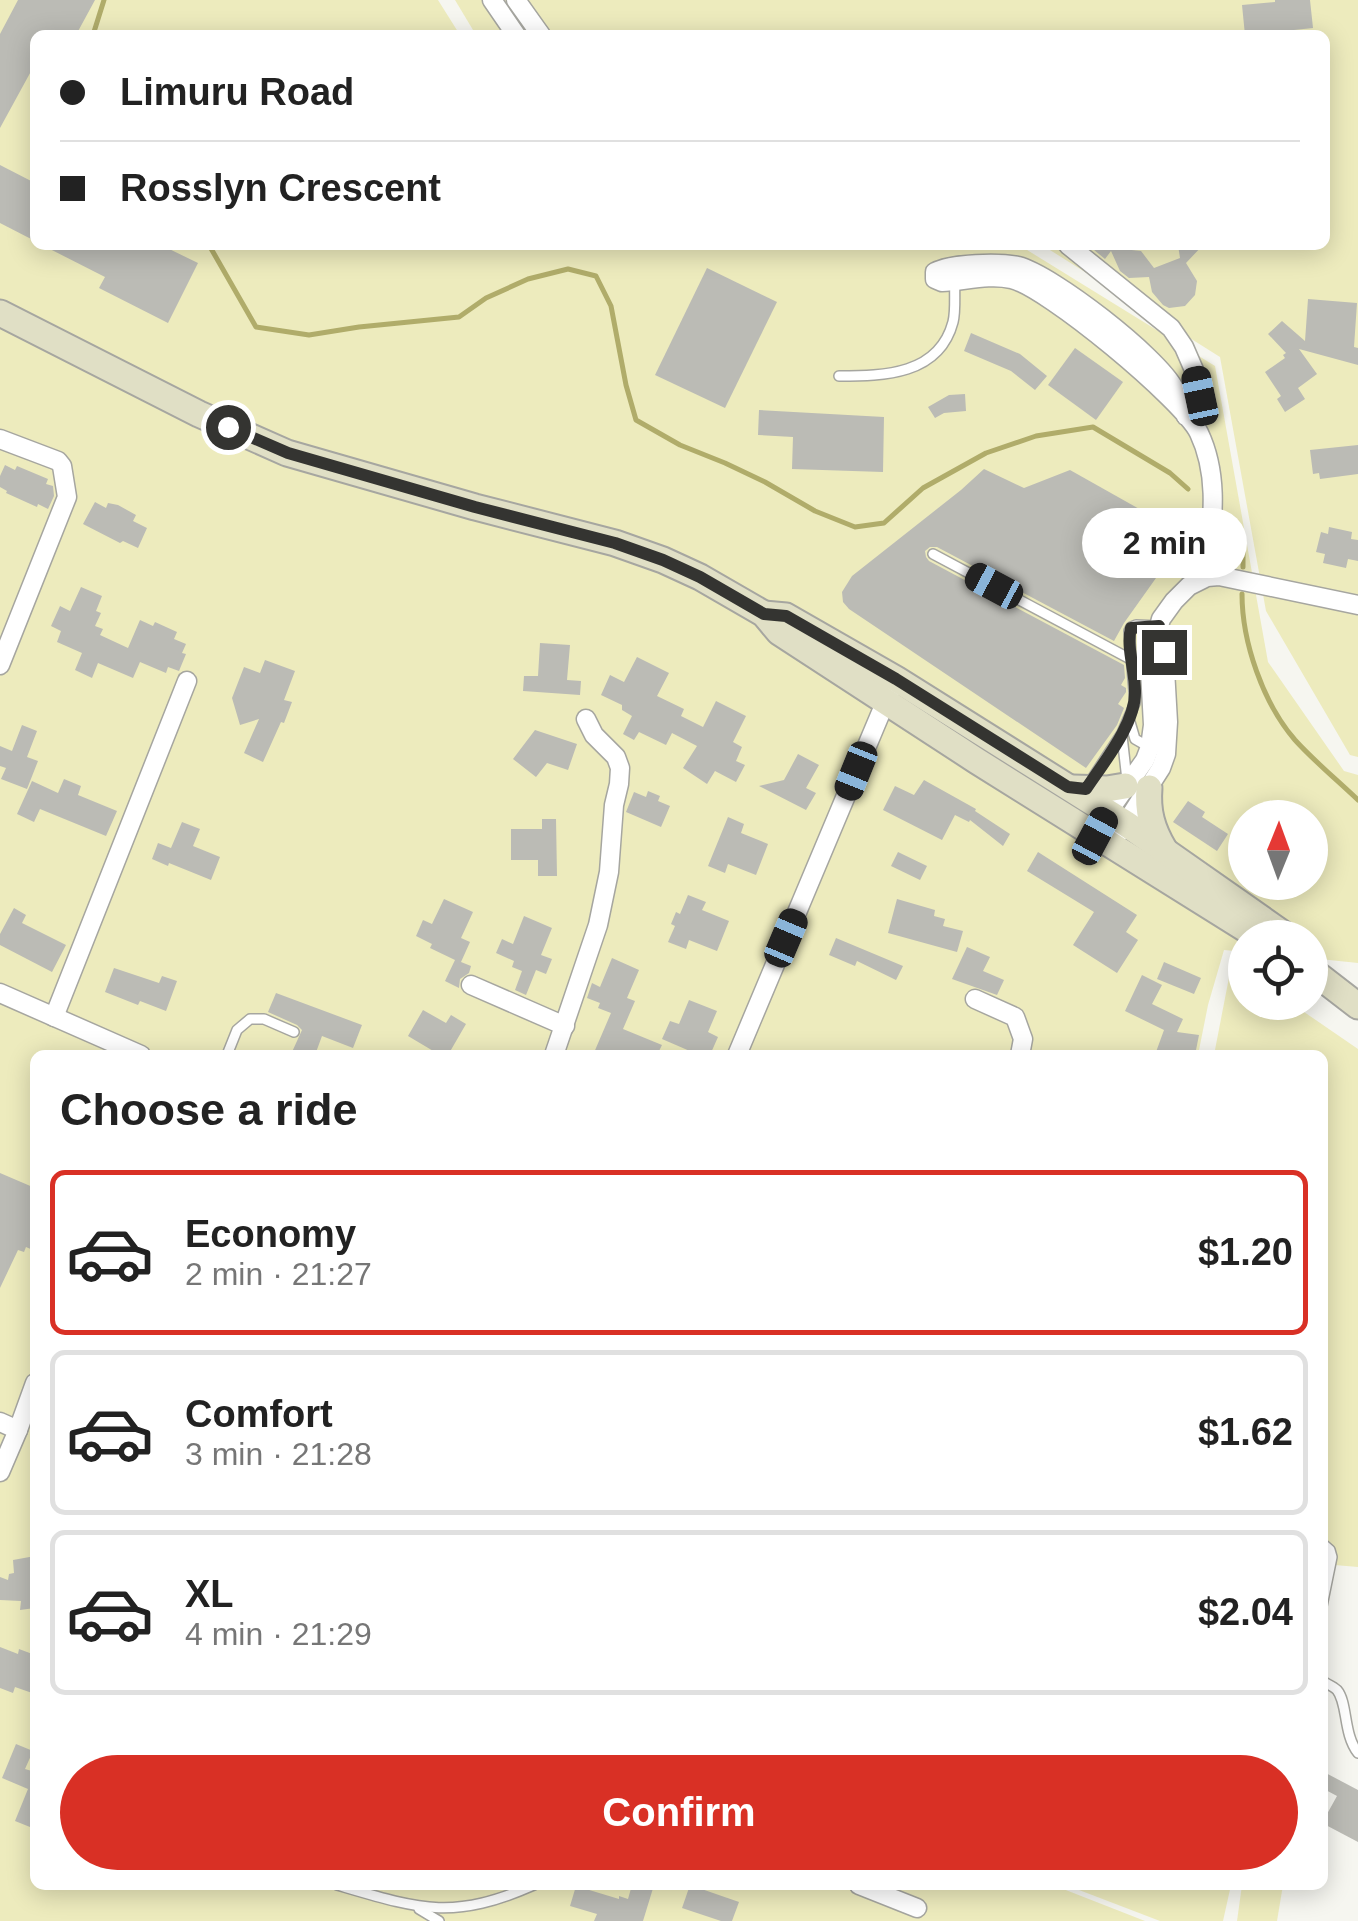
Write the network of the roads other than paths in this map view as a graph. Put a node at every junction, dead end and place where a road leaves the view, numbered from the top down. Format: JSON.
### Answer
{"nodes":[{"id":1,"x":492,"y":0,"type":"edge"},
{"id":2,"x":516,"y":0,"type":"edge"},
{"id":3,"x":513,"y":30,"type":"edge"},
{"id":4,"x":537,"y":30,"type":"edge"},
{"id":5,"x":1074,"y":250,"type":"edge"},
{"id":6,"x":955,"y":282,"type":"joint"},
{"id":7,"x":0,"y":313,"type":"edge"},
{"id":8,"x":839,"y":376,"type":"dead end"},
{"id":9,"x":1186,"y":416,"type":"junction"},
{"id":10,"x":0,"y":439,"type":"edge"},
{"id":11,"x":932,"y":554,"type":"dead end"},
{"id":12,"x":1207,"y":577,"type":"junction"},
{"id":13,"x":1358,"y":605,"type":"edge"},
{"id":14,"x":1157,"y":632,"type":"junction"},
{"id":15,"x":0,"y":664,"type":"edge"},
{"id":16,"x":1149,"y":669,"type":"junction"},
{"id":17,"x":187,"y":680,"type":"dead end"},
{"id":18,"x":890,"y":690,"type":"junction"},
{"id":19,"x":586,"y":719,"type":"dead end"},
{"id":20,"x":1130,"y":719,"type":"junction"},
{"id":21,"x":1122,"y":733,"type":"junction"},
{"id":22,"x":1168,"y":739,"type":"junction"},
{"id":23,"x":1150,"y":747,"type":"junction"},
{"id":24,"x":1134,"y":785,"type":"junction"},
{"id":25,"x":1077,"y":788,"type":"junction"},
{"id":26,"x":1116,"y":818,"type":"junction"},
{"id":27,"x":1103,"y":842,"type":"junction"},
{"id":28,"x":1165,"y":850,"type":"junction"},
{"id":29,"x":1231,"y":920,"type":"edge"},
{"id":30,"x":1263,"y":920,"type":"edge"},
{"id":31,"x":1328,"y":965,"type":"edge"},
{"id":32,"x":1328,"y":983,"type":"edge"},
{"id":33,"x":471,"y":985,"type":"dead end"},
{"id":34,"x":1358,"y":986,"type":"edge"},
{"id":35,"x":0,"y":993,"type":"edge"},
{"id":36,"x":975,"y":998,"type":"dead end"},
{"id":37,"x":1358,"y":1006,"type":"edge"},
{"id":38,"x":54,"y":1017,"type":"junction"},
{"id":39,"x":565,"y":1026,"type":"junction"},
{"id":40,"x":294,"y":1032,"type":"dead end"},
{"id":41,"x":109,"y":1049,"type":"edge"},
{"id":42,"x":229,"y":1050,"type":"edge"},
{"id":43,"x":556,"y":1050,"type":"edge"},
{"id":44,"x":739,"y":1050,"type":"edge"},
{"id":45,"x":1021,"y":1050,"type":"edge"},
{"id":46,"x":30,"y":1397,"type":"edge"},
{"id":47,"x":0,"y":1422,"type":"edge"},
{"id":48,"x":18,"y":1430,"type":"junction"},
{"id":49,"x":0,"y":1472,"type":"edge"},
{"id":50,"x":1328,"y":1548,"type":"edge"},
{"id":51,"x":1328,"y":1577,"type":"edge"},
{"id":52,"x":1328,"y":1685,"type":"edge"},
{"id":53,"x":1358,"y":1753,"type":"edge"},
{"id":54,"x":354,"y":1890,"type":"edge"},
{"id":55,"x":523,"y":1890,"type":"edge"},
{"id":56,"x":871,"y":1890,"type":"edge"},
{"id":57,"x":416,"y":1908,"type":"junction"},
{"id":58,"x":917,"y":1908,"type":"dead end"},
{"id":59,"x":439,"y":1921,"type":"edge"}],
"edges":[{"from":1,"to":3,"type":"street"},
{"from":2,"to":4,"type":"street"},
{"from":5,"to":9,"type":"street"},
{"from":6,"to":8,"type":"lane"},
{"from":6,"to":9,"type":"street"},
{"from":7,"to":18,"type":"main road"},
{"from":9,"to":12,"type":"street"},
{"from":10,"to":15,"type":"street"},
{"from":11,"to":16,"type":"lane"},
{"from":12,"to":13,"type":"street"},
{"from":12,"to":14,"type":"street"},
{"from":14,"to":16,"type":"street"},
{"from":14,"to":20,"type":"lane"},
{"from":14,"to":22,"type":"street"},
{"from":16,"to":23,"type":"street"},
{"from":17,"to":38,"type":"street"},
{"from":18,"to":25,"type":"main road"},
{"from":18,"to":27,"type":"main road"},
{"from":18,"to":44,"type":"street"},
{"from":19,"to":39,"type":"street"},
{"from":20,"to":21,"type":"lane"},
{"from":20,"to":23,"type":"lane"},
{"from":21,"to":24,"type":"lane"},
{"from":21,"to":25,"type":"lane"},
{"from":22,"to":23,"type":"lane"},
{"from":22,"to":24,"type":"street"},
{"from":23,"to":24,"type":"street"},
{"from":24,"to":25,"type":"main road"},
{"from":24,"to":26,"type":"street"},
{"from":24,"to":28,"type":"main road"},
{"from":25,"to":26,"type":"main road"},
{"from":26,"to":27,"type":"street"},
{"from":26,"to":28,"type":"main road"},
{"from":27,"to":29,"type":"main road"},
{"from":28,"to":30,"type":"main road"},
{"from":31,"to":34,"type":"main road"},
{"from":32,"to":37,"type":"main road"},
{"from":33,"to":39,"type":"street"},
{"from":35,"to":38,"type":"street"},
{"from":36,"to":45,"type":"street"},
{"from":38,"to":41,"type":"street"},
{"from":39,"to":43,"type":"street"},
{"from":40,"to":42,"type":"lane"},
{"from":46,"to":48,"type":"street"},
{"from":47,"to":48,"type":"street"},
{"from":48,"to":49,"type":"street"},
{"from":50,"to":51,"type":"lane"},
{"from":52,"to":53,"type":"lane"},
{"from":54,"to":57,"type":"lane"},
{"from":55,"to":57,"type":"lane"},
{"from":56,"to":58,"type":"street"},
{"from":57,"to":59,"type":"lane"}]}
